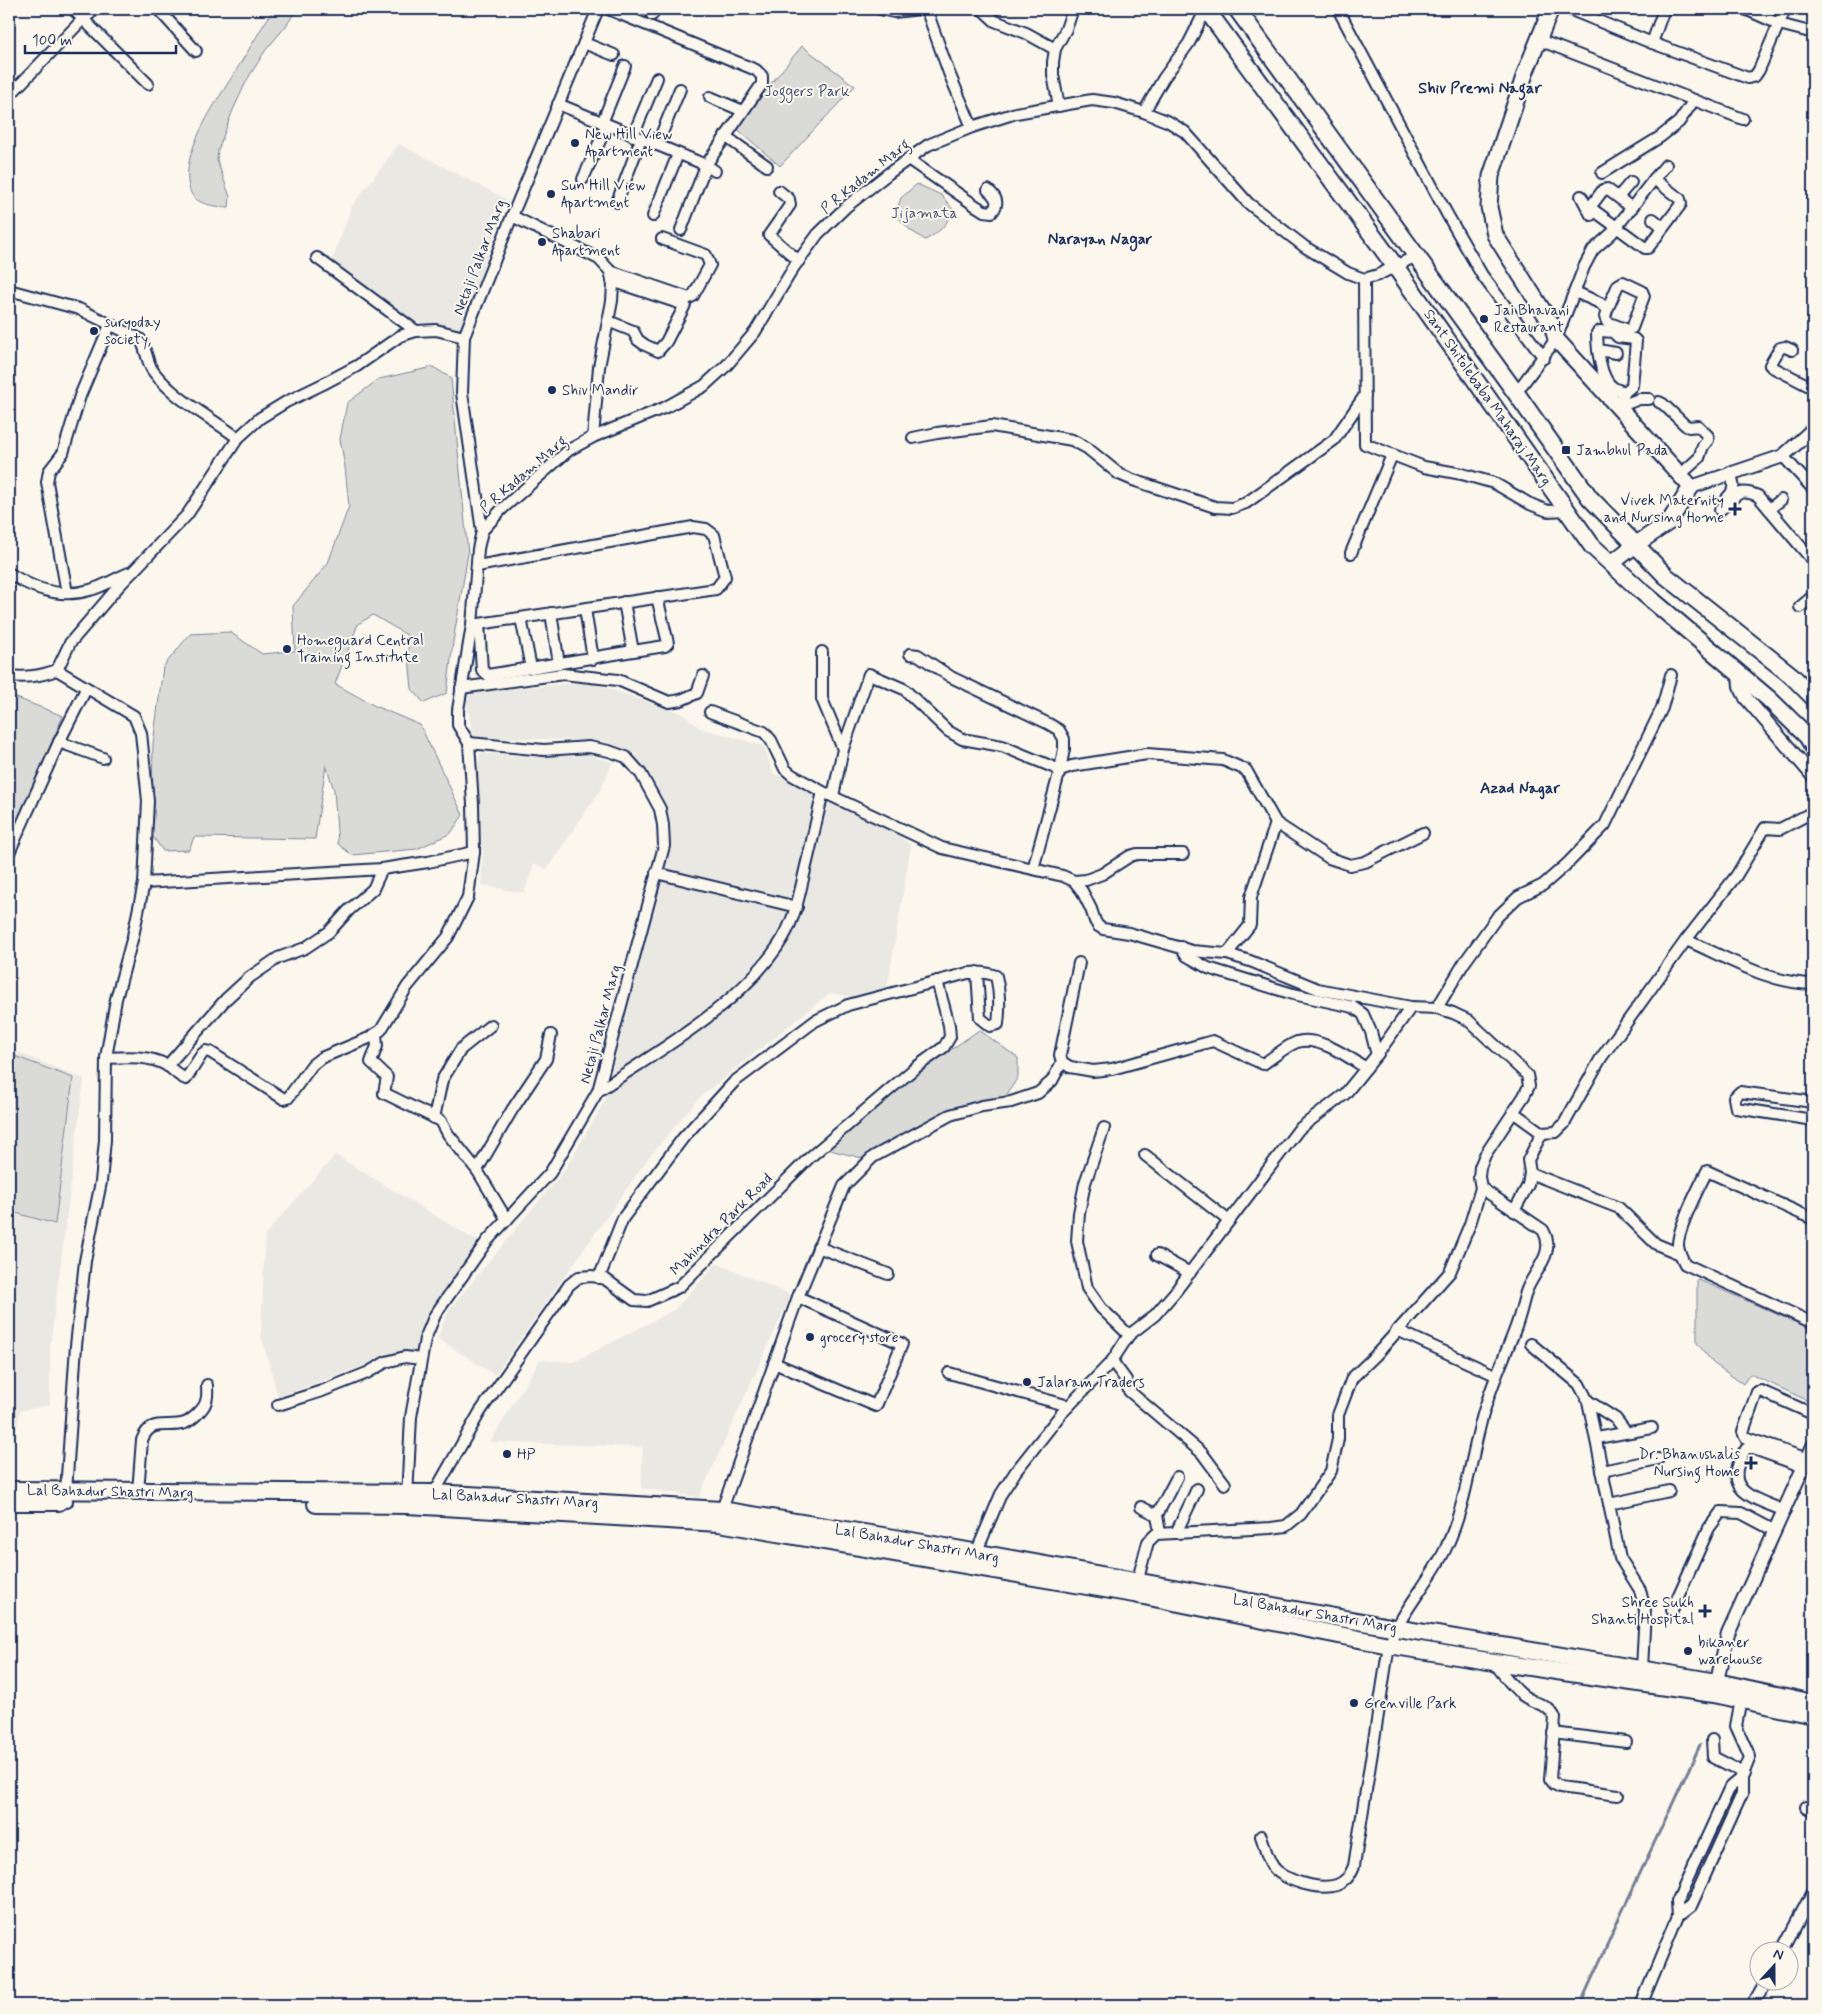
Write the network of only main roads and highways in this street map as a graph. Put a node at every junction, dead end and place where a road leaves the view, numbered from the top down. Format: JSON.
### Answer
{"nodes":[{"id":1,"x":1206,"y":9,"type":"edge"},
{"id":2,"x":1237,"y":9,"type":"edge"},
{"id":3,"x":1551,"y":9,"type":"edge"},
{"id":4,"x":1635,"y":545,"type":"junction"},
{"id":5,"x":1612,"y":563,"type":"junction"},
{"id":6,"x":1658,"y":569,"type":"junction"},
{"id":7,"x":1640,"y":590,"type":"junction"},
{"id":8,"x":1813,"y":696,"type":"edge"},
{"id":9,"x":1813,"y":746,"type":"edge"},
{"id":10,"x":9,"y":1490,"type":"edge"},
{"id":11,"x":67,"y":1497,"type":"junction"},
{"id":12,"x":407,"y":1499,"type":"junction"},
{"id":13,"x":9,"y":1502,"type":"edge"},
{"id":14,"x":566,"y":1508,"type":"junction"},
{"id":15,"x":1220,"y":1604,"type":"junction"},
{"id":16,"x":1335,"y":1617,"type":"junction"},
{"id":17,"x":1332,"y":1634,"type":"junction"},
{"id":18,"x":1715,"y":1688,"type":"junction"},
{"id":19,"x":1742,"y":1693,"type":"junction"},
{"id":20,"x":1813,"y":1703,"type":"edge"},
{"id":21,"x":1813,"y":1715,"type":"edge"}],
"edges":[{"from":1,"to":5,"type":"main road","name":"Sant Shitolebaba Maharaj Marg"},
{"from":2,"to":4,"type":"main road","name":"Sant Shitolebaba Maharaj Marg"},
{"from":3,"to":4,"type":"main road"},
{"from":4,"to":5,"type":"main road"},
{"from":4,"to":6,"type":"main road","name":"Sant Shitolebaba Maharaj Marg"},
{"from":5,"to":7,"type":"main road","name":"Sant Shitolebaba Maharaj Marg"},
{"from":6,"to":7,"type":"main road"},
{"from":6,"to":8,"type":"main road","name":"Sant Shitolebaba Maharaj Marg"},
{"from":7,"to":9,"type":"main road","name":"Sant Shitolebaba Maharaj Marg"},
{"from":10,"to":11,"type":"main road","name":"Lal Bahadur Shastri Marg"},
{"from":11,"to":12,"type":"main road","name":"Lal Bahadur Shastri Marg"},
{"from":11,"to":12,"type":"main road","name":"Lal Bahadur Shastri Marg"},
{"from":11,"to":13,"type":"main road","name":"Lal Bahadur Shastri Marg"},
{"from":12,"to":14,"type":"main road","name":"Lal Bahadur Shastri Marg"},
{"from":12,"to":14,"type":"main road","name":"Lal Bahadur Shastri Marg"},
{"from":14,"to":15,"type":"main road","name":"Lal Bahadur Shastri Marg"},
{"from":15,"to":16,"type":"main road","name":"Lal Bahadur Shastri Marg"},
{"from":15,"to":17,"type":"main road","name":"Lal Bahadur Shastri Marg"},
{"from":16,"to":17,"type":"main road"},
{"from":16,"to":18,"type":"main road","name":"Lal Bahadur Shastri Marg"},
{"from":17,"to":18,"type":"main road","name":"Lal Bahadur Shastri Marg"},
{"from":18,"to":19,"type":"main road","name":"Lal Bahadur Shastri Marg"},
{"from":19,"to":20,"type":"main road","name":"Lal Bahadur Shastri Marg"},
{"from":19,"to":21,"type":"main road","name":"Lal Bahadur Shastri Marg"}]}
